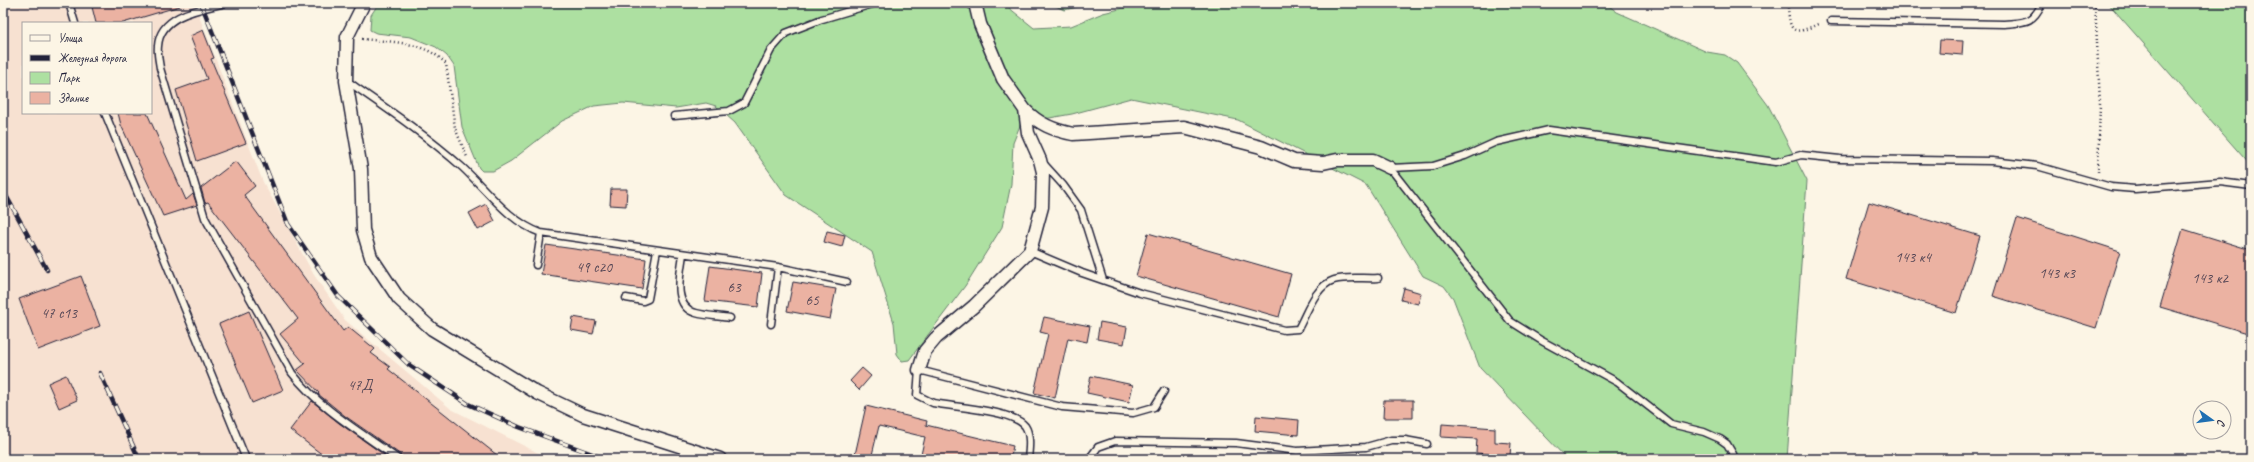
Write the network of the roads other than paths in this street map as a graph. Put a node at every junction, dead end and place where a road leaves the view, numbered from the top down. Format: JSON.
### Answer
{"nodes":[{"id":1,"x":69,"y":3,"type":"edge"},
{"id":2,"x":226,"y":3,"type":"edge"},
{"id":3,"x":364,"y":3,"type":"edge"},
{"id":4,"x":876,"y":3,"type":"edge"},
{"id":5,"x":975,"y":3,"type":"edge"},
{"id":6,"x":2042,"y":3,"type":"edge"},
{"id":7,"x":1830,"y":21,"type":"road end"},
{"id":8,"x":75,"y":22,"type":"edge"},
{"id":9,"x":346,"y":81,"type":"junction"},
{"id":10,"x":1025,"y":110,"type":"junction"},
{"id":11,"x":105,"y":114,"type":"edge"},
{"id":12,"x":674,"y":116,"type":"dead end"},
{"id":13,"x":1040,"y":160,"type":"junction"},
{"id":14,"x":1390,"y":168,"type":"junction"},
{"id":15,"x":2251,"y":186,"type":"edge"},
{"id":16,"x":541,"y":233,"type":"junction"},
{"id":17,"x":657,"y":250,"type":"junction"},
{"id":18,"x":1030,"y":251,"type":"junction"},
{"id":19,"x":683,"y":254,"type":"junction"},
{"id":20,"x":536,"y":265,"type":"dead end"},
{"id":21,"x":778,"y":268,"type":"junction"},
{"id":22,"x":1378,"y":278,"type":"dead end"},
{"id":23,"x":1102,"y":280,"type":"junction"},
{"id":24,"x":847,"y":282,"type":"dead end"},
{"id":25,"x":626,"y":298,"type":"dead end"},
{"id":26,"x":730,"y":318,"type":"dead end"},
{"id":27,"x":771,"y":324,"type":"dead end"},
{"id":28,"x":919,"y":370,"type":"junction"},
{"id":29,"x":1164,"y":392,"type":"dead end"},
{"id":30,"x":1427,"y":444,"type":"dead end"},
{"id":31,"x":246,"y":459,"type":"edge"},
{"id":32,"x":398,"y":459,"type":"edge"},
{"id":33,"x":720,"y":459,"type":"edge"},
{"id":34,"x":1028,"y":459,"type":"edge"},
{"id":35,"x":1089,"y":459,"type":"edge"},
{"id":36,"x":1734,"y":459,"type":"edge"}],
"edges":[{"from":1,"to":8,"type":"lane"},
{"from":2,"to":32,"type":"lane"},
{"from":3,"to":9,"type":"street"},
{"from":4,"to":12,"type":"lane"},
{"from":5,"to":10,"type":"street"},
{"from":6,"to":7,"type":"lane"},
{"from":9,"to":16,"type":"lane"},
{"from":9,"to":33,"type":"street"},
{"from":10,"to":13,"type":"street"},
{"from":10,"to":14,"type":"street"},
{"from":11,"to":31,"type":"lane"},
{"from":13,"to":18,"type":"street"},
{"from":13,"to":23,"type":"lane"},
{"from":14,"to":15,"type":"lane"},
{"from":14,"to":36,"type":"lane"},
{"from":16,"to":17,"type":"lane"},
{"from":16,"to":20,"type":"lane"},
{"from":17,"to":19,"type":"lane"},
{"from":17,"to":25,"type":"lane"},
{"from":18,"to":23,"type":"lane"},
{"from":18,"to":28,"type":"street"},
{"from":19,"to":21,"type":"lane"},
{"from":19,"to":26,"type":"lane"},
{"from":21,"to":24,"type":"lane"},
{"from":21,"to":27,"type":"lane"},
{"from":22,"to":23,"type":"lane"},
{"from":28,"to":29,"type":"lane"},
{"from":28,"to":34,"type":"lane"},
{"from":30,"to":35,"type":"lane"}]}
